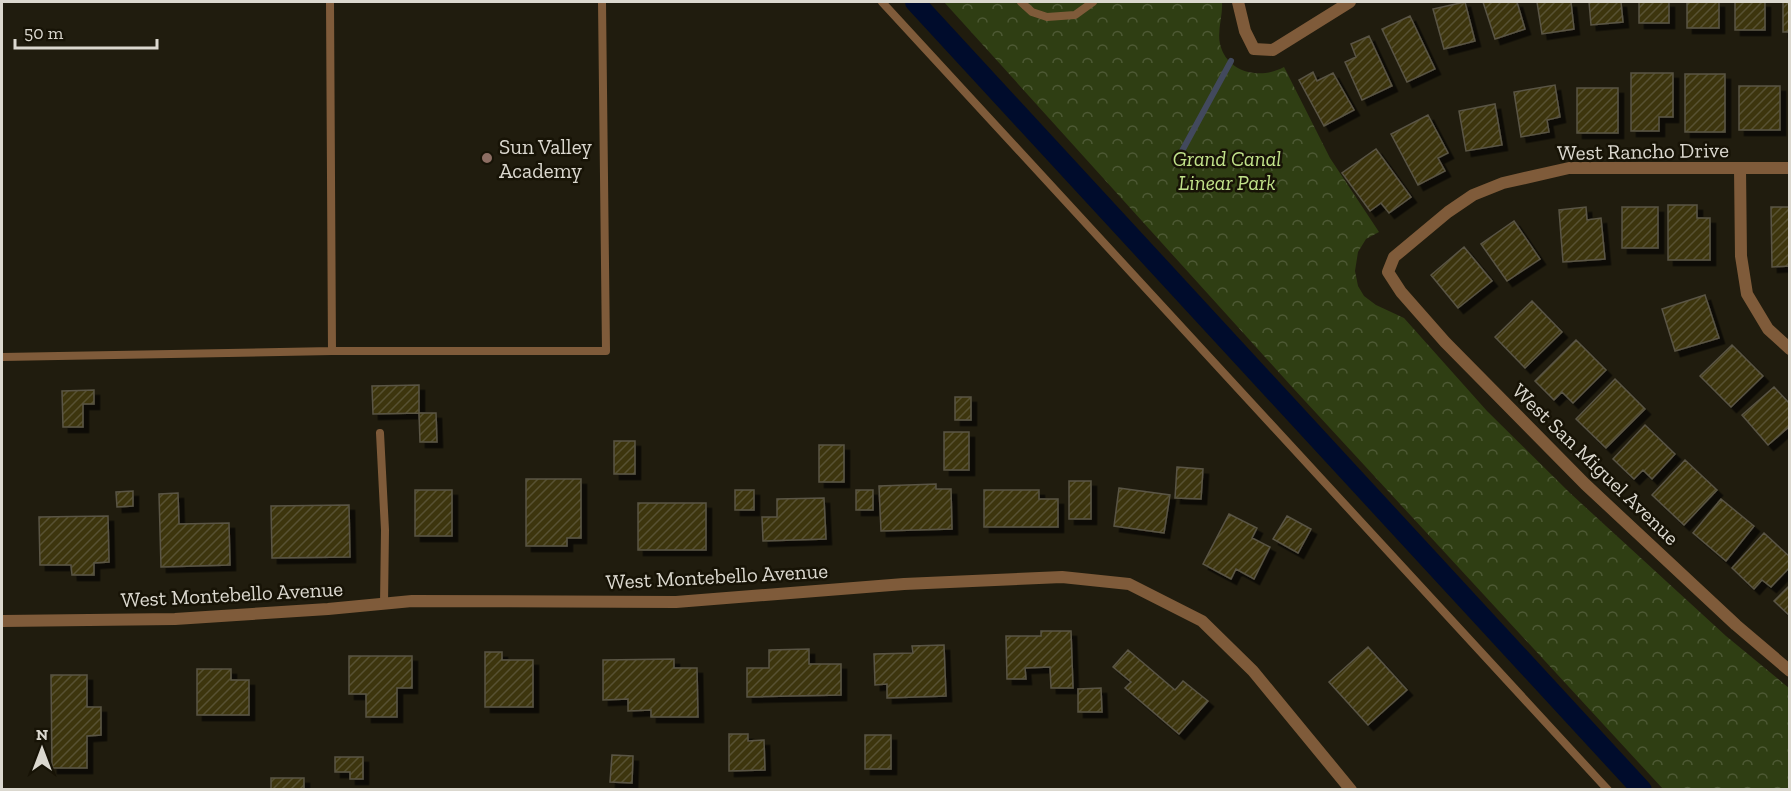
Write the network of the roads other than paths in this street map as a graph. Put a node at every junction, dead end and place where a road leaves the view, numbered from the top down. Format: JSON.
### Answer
{"nodes":[{"id":1,"x":330,"y":2,"type":"edge"},
{"id":2,"x":602,"y":2,"type":"edge"},
{"id":3,"x":882,"y":2,"type":"edge"},
{"id":4,"x":1021,"y":2,"type":"edge"},
{"id":5,"x":1093,"y":2,"type":"edge"},
{"id":6,"x":1238,"y":2,"type":"edge"},
{"id":7,"x":1350,"y":2,"type":"edge"},
{"id":8,"x":1740,"y":168,"type":"junction"},
{"id":9,"x":1790,"y":168,"type":"edge"},
{"id":10,"x":1388,"y":272,"type":"joint"},
{"id":11,"x":1790,"y":350,"type":"edge"},
{"id":12,"x":332,"y":351,"type":"junction"},
{"id":13,"x":2,"y":357,"type":"edge"},
{"id":14,"x":380,"y":433,"type":"dead end"},
{"id":15,"x":384,"y":604,"type":"junction"},
{"id":16,"x":2,"y":621,"type":"edge"},
{"id":17,"x":1790,"y":671,"type":"edge"},
{"id":18,"x":1351,"y":789,"type":"edge"},
{"id":19,"x":1608,"y":789,"type":"edge"}],
"edges":[{"from":1,"to":12,"type":"lane"},
{"from":2,"to":12,"type":"lane"},
{"from":3,"to":19,"type":"lane"},
{"from":4,"to":5,"type":"lane"},
{"from":6,"to":7,"type":"street"},
{"from":8,"to":9,"type":"street","name":"West Rancho Drive"},
{"from":8,"to":10,"type":"street","name":"West Rancho Drive"},
{"from":8,"to":11,"type":"street"},
{"from":10,"to":17,"type":"street","name":"West San Miguel Avenue"},
{"from":12,"to":13,"type":"lane"},
{"from":14,"to":15,"type":"lane"},
{"from":15,"to":16,"type":"street","name":"West Montebello Avenue"},
{"from":15,"to":18,"type":"street","name":"West Montebello Avenue"}]}
